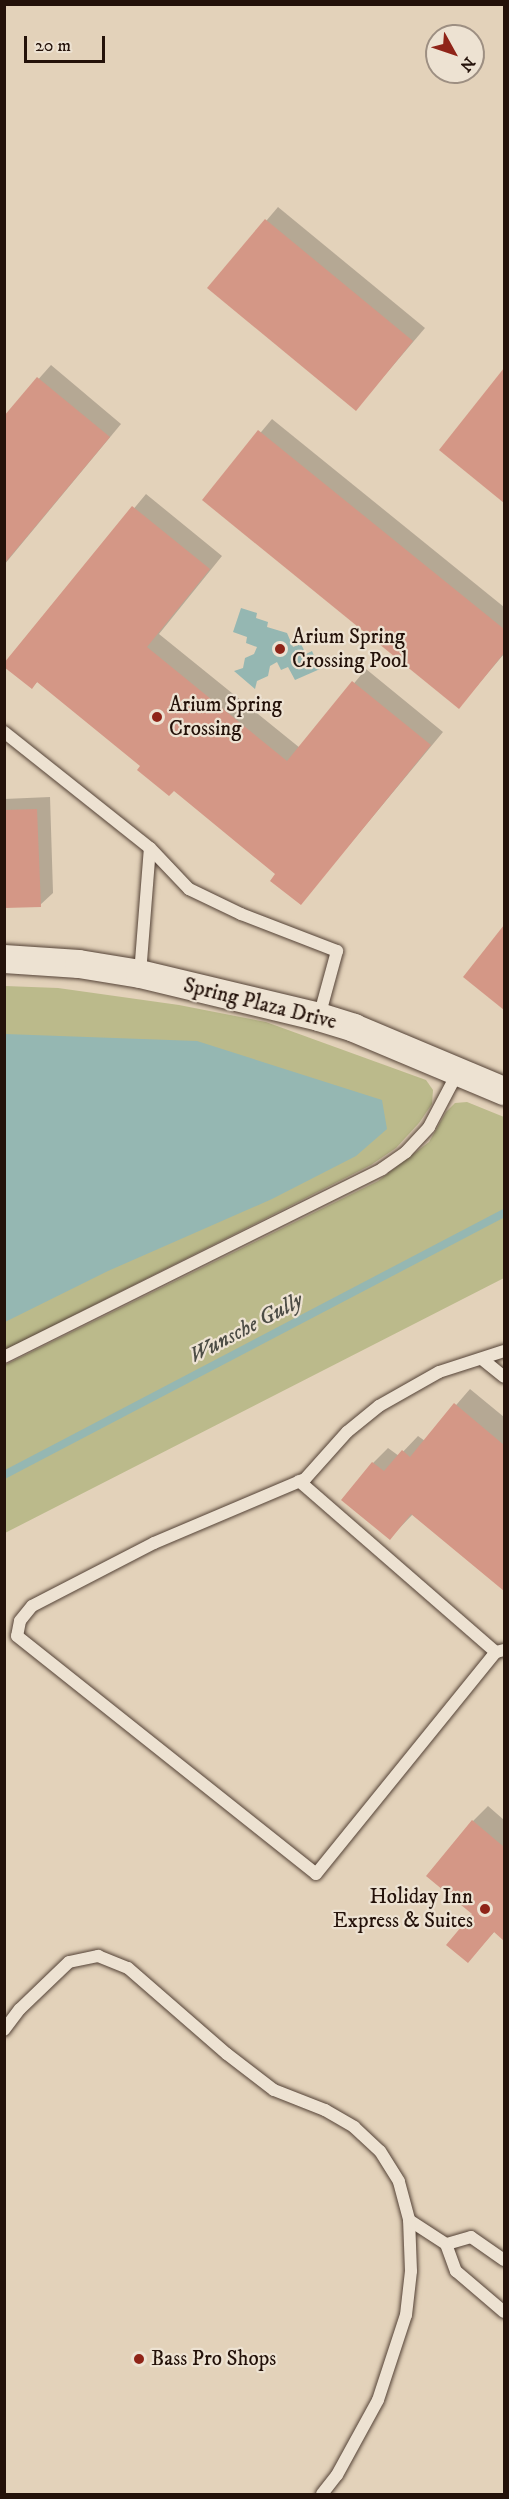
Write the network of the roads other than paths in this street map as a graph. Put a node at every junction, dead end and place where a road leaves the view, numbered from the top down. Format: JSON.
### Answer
{"nodes":[{"id":1,"x":4,"y":732,"type":"edge"},
{"id":2,"x":150,"y":848,"type":"junction"},
{"id":3,"x":4,"y":959,"type":"edge"},
{"id":4,"x":140,"y":975,"type":"junction"},
{"id":5,"x":319,"y":1017,"type":"junction"},
{"id":6,"x":458,"y":1071,"type":"junction"},
{"id":7,"x":504,"y":1090,"type":"edge"},
{"id":8,"x":504,"y":1351,"type":"edge"},
{"id":9,"x":4,"y":1358,"type":"edge"},
{"id":10,"x":482,"y":1359,"type":"junction"},
{"id":11,"x":504,"y":1377,"type":"edge"},
{"id":12,"x":299,"y":1481,"type":"junction"},
{"id":13,"x":500,"y":1651,"type":"edge"},
{"id":14,"x":4,"y":2030,"type":"edge"},
{"id":15,"x":410,"y":2220,"type":"junction"},
{"id":16,"x":446,"y":2244,"type":"junction"},
{"id":17,"x":504,"y":2259,"type":"edge"},
{"id":18,"x":504,"y":2312,"type":"edge"},
{"id":19,"x":322,"y":2494,"type":"edge"}],
"edges":[{"from":1,"to":2,"type":"lane"},
{"from":2,"to":4,"type":"lane"},
{"from":2,"to":5,"type":"lane"},
{"from":3,"to":4,"type":"street","name":"Spring Plaza Drive"},
{"from":4,"to":5,"type":"street","name":"Spring Plaza Drive"},
{"from":5,"to":6,"type":"street","name":"Spring Plaza Drive"},
{"from":6,"to":7,"type":"street","name":"Spring Plaza Drive"},
{"from":6,"to":9,"type":"lane"},
{"from":8,"to":10,"type":"lane"},
{"from":10,"to":11,"type":"lane"},
{"from":10,"to":12,"type":"lane"},
{"from":12,"to":13,"type":"lane"},
{"from":12,"to":13,"type":"lane"},
{"from":14,"to":15,"type":"lane"},
{"from":15,"to":16,"type":"lane"},
{"from":15,"to":19,"type":"lane"},
{"from":16,"to":17,"type":"lane"},
{"from":16,"to":18,"type":"lane"}]}
